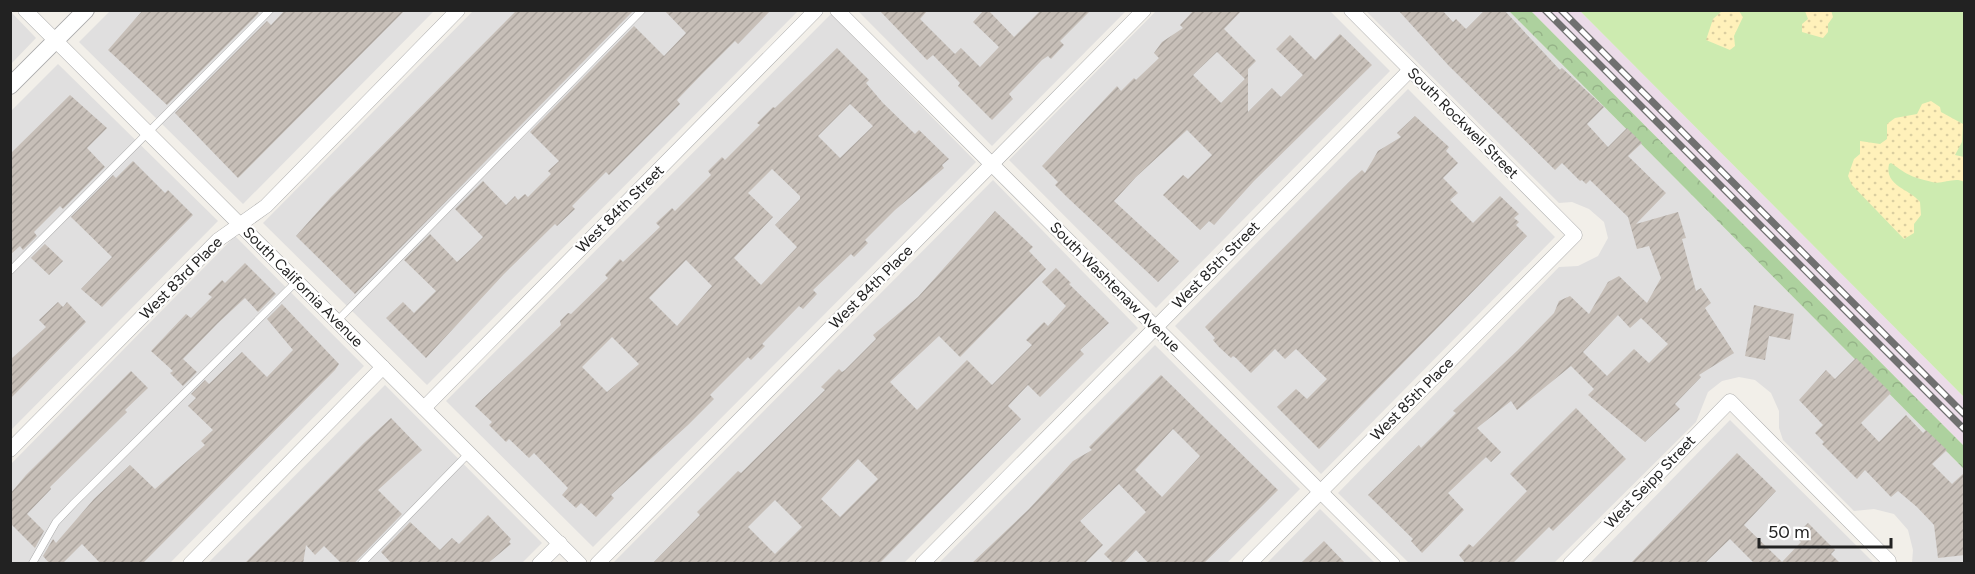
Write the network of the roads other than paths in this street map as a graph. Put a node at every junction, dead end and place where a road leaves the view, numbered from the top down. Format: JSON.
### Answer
{"nodes":[{"id":1,"x":25,"y":10,"type":"edge"},
{"id":2,"x":86,"y":10,"type":"edge"},
{"id":3,"x":270,"y":10,"type":"edge"},
{"id":4,"x":458,"y":10,"type":"edge"},
{"id":5,"x":642,"y":10,"type":"edge"},
{"id":6,"x":816,"y":10,"type":"edge"},
{"id":7,"x":837,"y":10,"type":"edge"},
{"id":8,"x":1144,"y":10,"type":"edge"},
{"id":9,"x":1351,"y":10,"type":"edge"},
{"id":10,"x":56,"y":41,"type":"junction"},
{"id":11,"x":1410,"y":70,"type":"junction"},
{"id":12,"x":10,"y":86,"type":"edge"},
{"id":13,"x":147,"y":133,"type":"junction"},
{"id":14,"x":992,"y":165,"type":"junction"},
{"id":15,"x":240,"y":224,"type":"junction"},
{"id":16,"x":1575,"y":235,"type":"joint"},
{"id":17,"x":10,"y":271,"type":"edge"},
{"id":18,"x":297,"y":281,"type":"junction"},
{"id":19,"x":337,"y":321,"type":"junction"},
{"id":20,"x":1155,"y":327,"type":"junction"},
{"id":21,"x":383,"y":367,"type":"junction"},
{"id":22,"x":424,"y":408,"type":"junction"},
{"id":23,"x":10,"y":450,"type":"edge"},
{"id":24,"x":469,"y":453,"type":"junction"},
{"id":25,"x":1320,"y":491,"type":"junction"},
{"id":26,"x":560,"y":543,"type":"junction"},
{"id":27,"x":1888,"y":562,"type":"edge"},
{"id":28,"x":32,"y":564,"type":"edge"},
{"id":29,"x":190,"y":564,"type":"edge"},
{"id":30,"x":361,"y":564,"type":"edge"},
{"id":31,"x":539,"y":564,"type":"edge"},
{"id":32,"x":580,"y":564,"type":"edge"},
{"id":33,"x":597,"y":564,"type":"edge"},
{"id":34,"x":922,"y":564,"type":"edge"},
{"id":35,"x":1249,"y":564,"type":"edge"},
{"id":36,"x":1393,"y":564,"type":"edge"},
{"id":37,"x":1570,"y":564,"type":"edge"}],
"edges":[{"from":1,"to":10,"type":"street","name":"South California Avenue"},
{"from":2,"to":10,"type":"street"},
{"from":3,"to":13,"type":"lane"},
{"from":4,"to":15,"type":"street","name":"West 83rd Place"},
{"from":5,"to":19,"type":"lane"},
{"from":6,"to":22,"type":"street","name":"West 84th Street"},
{"from":7,"to":14,"type":"street","name":"South Washtenaw Avenue"},
{"from":8,"to":14,"type":"street","name":"West 84th Place"},
{"from":9,"to":11,"type":"street","name":"South Rockwell Street"},
{"from":10,"to":12,"type":"street"},
{"from":10,"to":13,"type":"street","name":"South California Avenue"},
{"from":11,"to":16,"type":"street","name":"South Rockwell Street"},
{"from":11,"to":20,"type":"street","name":"West 85th Street"},
{"from":13,"to":15,"type":"street","name":"South California Avenue"},
{"from":13,"to":17,"type":"lane"},
{"from":14,"to":20,"type":"street","name":"South Washtenaw Avenue"},
{"from":14,"to":33,"type":"street","name":"West 84th Place"},
{"from":15,"to":18,"type":"street","name":"South California Avenue"},
{"from":15,"to":23,"type":"street","name":"West 83rd Place"},
{"from":16,"to":25,"type":"street","name":"West 85th Place"},
{"from":18,"to":19,"type":"street","name":"South California Avenue"},
{"from":18,"to":28,"type":"lane"},
{"from":19,"to":21,"type":"street","name":"South California Avenue"},
{"from":20,"to":25,"type":"street","name":"South Washtenaw Avenue"},
{"from":20,"to":34,"type":"street","name":"West 85th Street"},
{"from":21,"to":22,"type":"street","name":"South California Avenue"},
{"from":21,"to":29,"type":"street"},
{"from":22,"to":24,"type":"street","name":"South California Avenue"},
{"from":24,"to":26,"type":"street","name":"South California Avenue"},
{"from":24,"to":30,"type":"lane"},
{"from":25,"to":35,"type":"street","name":"West 85th Place"},
{"from":25,"to":36,"type":"street","name":"South Washtenaw Avenue"},
{"from":26,"to":31,"type":"street"},
{"from":26,"to":32,"type":"street","name":"South California Avenue"},
{"from":27,"to":37,"type":"street","name":"West Seipp Street"}]}
